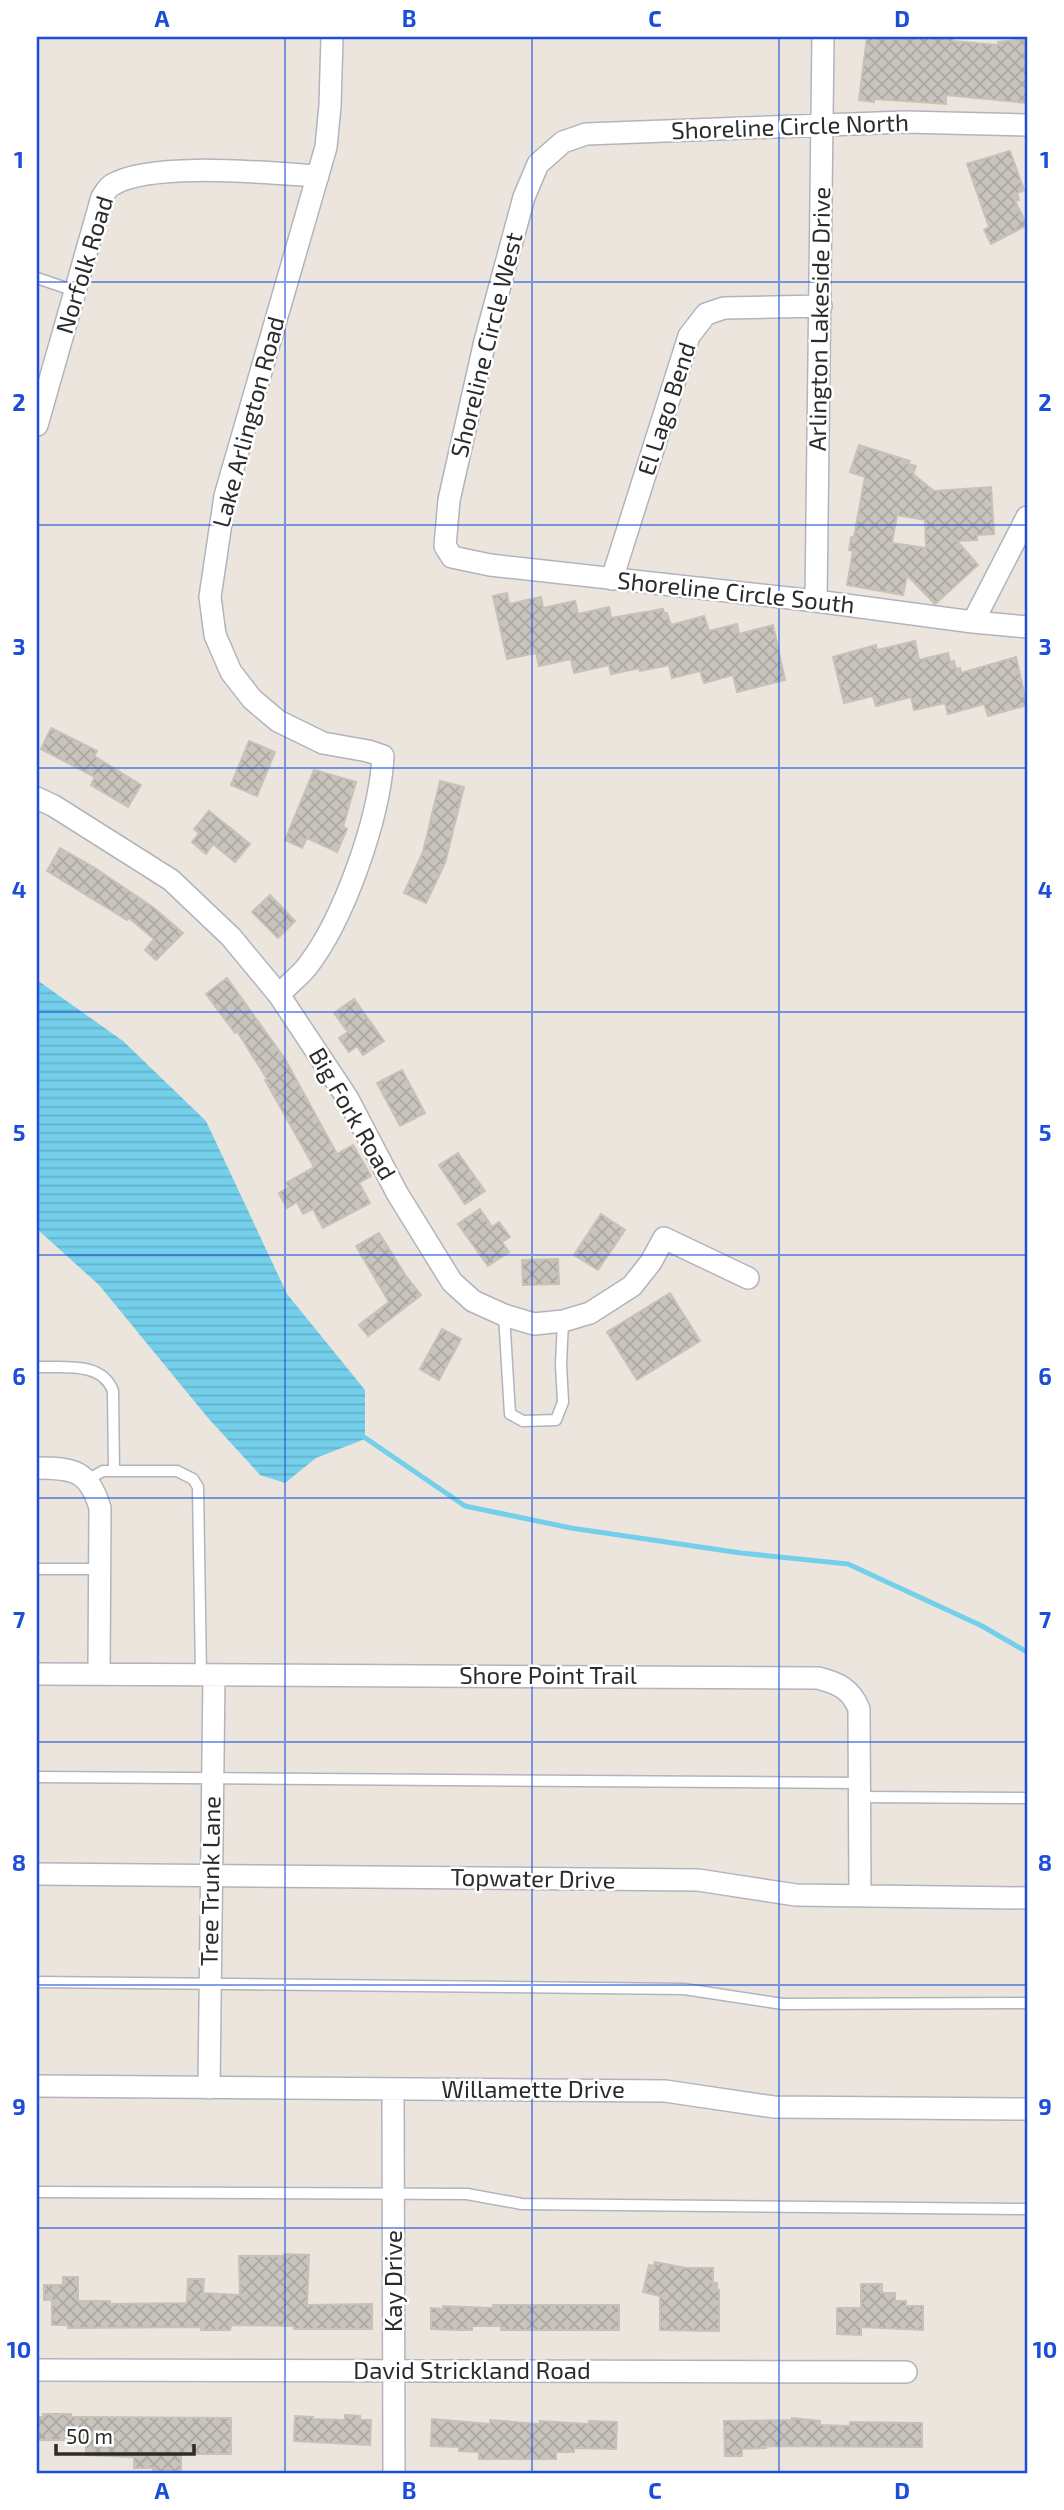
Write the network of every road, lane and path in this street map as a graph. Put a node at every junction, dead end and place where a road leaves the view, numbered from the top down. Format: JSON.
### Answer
{"nodes":[{"id":1,"x":332,"y":37,"type":"edge"},
{"id":2,"x":823,"y":37,"type":"edge"},
{"id":3,"x":822,"y":125,"type":"junction"},
{"id":4,"x":1027,"y":125,"type":"edge"},
{"id":5,"x":555,"y":147,"type":"joint"},
{"id":6,"x":318,"y":176,"type":"junction"},
{"id":7,"x":37,"y":278,"type":"edge"},
{"id":8,"x":75,"y":291,"type":"junction"},
{"id":9,"x":821,"y":306,"type":"junction"},
{"id":10,"x":37,"y":425,"type":"edge"},
{"id":11,"x":1027,"y":517,"type":"edge"},
{"id":12,"x":449,"y":552,"type":"joint"},
{"id":13,"x":612,"y":579,"type":"junction"},
{"id":14,"x":816,"y":601,"type":"junction"},
{"id":15,"x":973,"y":622,"type":"junction"},
{"id":16,"x":1027,"y":627,"type":"edge"},
{"id":17,"x":37,"y":798,"type":"edge"},
{"id":18,"x":279,"y":995,"type":"junction"},
{"id":19,"x":748,"y":1278,"type":"dead end"},
{"id":20,"x":504,"y":1315,"type":"junction"},
{"id":21,"x":563,"y":1321,"type":"junction"},
{"id":22,"x":37,"y":1367,"type":"edge"},
{"id":23,"x":37,"y":1468,"type":"edge"},
{"id":24,"x":114,"y":1471,"type":"junction"},
{"id":25,"x":87,"y":1480,"type":"junction"},
{"id":26,"x":37,"y":1569,"type":"edge"},
{"id":27,"x":100,"y":1569,"type":"junction"},
{"id":28,"x":37,"y":1674,"type":"edge"},
{"id":29,"x":99,"y":1674,"type":"junction"},
{"id":30,"x":208,"y":1675,"type":"junction"},
{"id":31,"x":37,"y":1777,"type":"edge"},
{"id":32,"x":213,"y":1778,"type":"junction"},
{"id":33,"x":859,"y":1790,"type":"junction"},
{"id":34,"x":1027,"y":1798,"type":"edge"},
{"id":35,"x":37,"y":1874,"type":"edge"},
{"id":36,"x":211,"y":1876,"type":"junction"},
{"id":37,"x":860,"y":1896,"type":"junction"},
{"id":38,"x":1027,"y":1898,"type":"edge"},
{"id":39,"x":37,"y":1982,"type":"edge"},
{"id":40,"x":210,"y":1984,"type":"junction"},
{"id":41,"x":1027,"y":2003,"type":"edge"},
{"id":42,"x":37,"y":2086,"type":"edge"},
{"id":43,"x":209,"y":2088,"type":"junction"},
{"id":44,"x":393,"y":2089,"type":"junction"},
{"id":45,"x":1027,"y":2109,"type":"edge"},
{"id":46,"x":37,"y":2192,"type":"edge"},
{"id":47,"x":394,"y":2194,"type":"junction"},
{"id":48,"x":1027,"y":2209,"type":"edge"},
{"id":49,"x":37,"y":2370,"type":"edge"},
{"id":50,"x":395,"y":2371,"type":"junction"},
{"id":51,"x":906,"y":2372,"type":"dead end"},
{"id":52,"x":394,"y":2473,"type":"edge"}],
"edges":[{"from":1,"to":6,"type":"street","name":"Lake Arlington Road"},
{"from":2,"to":3,"type":"street","name":"Arlington Lakeside Drive"},
{"from":3,"to":4,"type":"street","name":"Shoreline Circle North"},
{"from":3,"to":5,"type":"street","name":"Shoreline Circle North"},
{"from":3,"to":9,"type":"street","name":"Arlington Lakeside Drive"},
{"from":5,"to":12,"type":"street","name":"Shoreline Circle West"},
{"from":6,"to":8,"type":"street","name":"Norfolk Road"},
{"from":6,"to":18,"type":"street","name":"Lake Arlington Road"},
{"from":7,"to":8,"type":"lane"},
{"from":8,"to":10,"type":"street","name":"Norfolk Road"},
{"from":9,"to":13,"type":"street","name":"El Lago Bend"},
{"from":9,"to":14,"type":"street","name":"Arlington Lakeside Drive"},
{"from":11,"to":15,"type":"street"},
{"from":12,"to":13,"type":"street","name":"Shoreline Circle South"},
{"from":13,"to":14,"type":"street","name":"Shoreline Circle South"},
{"from":14,"to":15,"type":"street","name":"Shoreline Circle South"},
{"from":15,"to":16,"type":"street","name":"Shoreline Circle South"},
{"from":17,"to":18,"type":"street","name":"Big Fork Road"},
{"from":18,"to":20,"type":"street","name":"Big Fork Road"},
{"from":19,"to":21,"type":"street","name":"Big Fork Road"},
{"from":20,"to":21,"type":"street","name":"Big Fork Road"},
{"from":20,"to":21,"type":"lane"},
{"from":22,"to":24,"type":"lane"},
{"from":23,"to":25,"type":"street"},
{"from":24,"to":25,"type":"lane"},
{"from":24,"to":30,"type":"lane"},
{"from":25,"to":27,"type":"street"},
{"from":26,"to":27,"type":"lane"},
{"from":27,"to":29,"type":"street"},
{"from":28,"to":29,"type":"street","name":"Shore Point Trail"},
{"from":29,"to":30,"type":"street","name":"Shore Point Trail"},
{"from":30,"to":32,"type":"street","name":"Tree Trunk Lane"},
{"from":30,"to":33,"type":"street","name":"Shore Point Trail"},
{"from":31,"to":32,"type":"lane"},
{"from":32,"to":33,"type":"lane"},
{"from":32,"to":36,"type":"street","name":"Tree Trunk Lane"},
{"from":33,"to":34,"type":"lane"},
{"from":33,"to":37,"type":"street","name":"Shore Point Trail"},
{"from":35,"to":36,"type":"street","name":"Topwater Drive"},
{"from":36,"to":37,"type":"street","name":"Topwater Drive"},
{"from":36,"to":40,"type":"street","name":"Tree Trunk Lane"},
{"from":37,"to":38,"type":"street","name":"Topwater Drive"},
{"from":39,"to":40,"type":"lane"},
{"from":40,"to":41,"type":"lane"},
{"from":40,"to":43,"type":"street","name":"Tree Trunk Lane"},
{"from":42,"to":43,"type":"street","name":"Willamette Drive"},
{"from":43,"to":44,"type":"street","name":"Willamette Drive"},
{"from":44,"to":45,"type":"street","name":"Willamette Drive"},
{"from":44,"to":47,"type":"street","name":"Kay Drive"},
{"from":46,"to":47,"type":"lane"},
{"from":47,"to":48,"type":"lane"},
{"from":47,"to":50,"type":"street","name":"Kay Drive"},
{"from":49,"to":50,"type":"street","name":"David Strickland Road"},
{"from":50,"to":51,"type":"street","name":"David Strickland Road"},
{"from":50,"to":52,"type":"street","name":"Kay Drive"}]}
